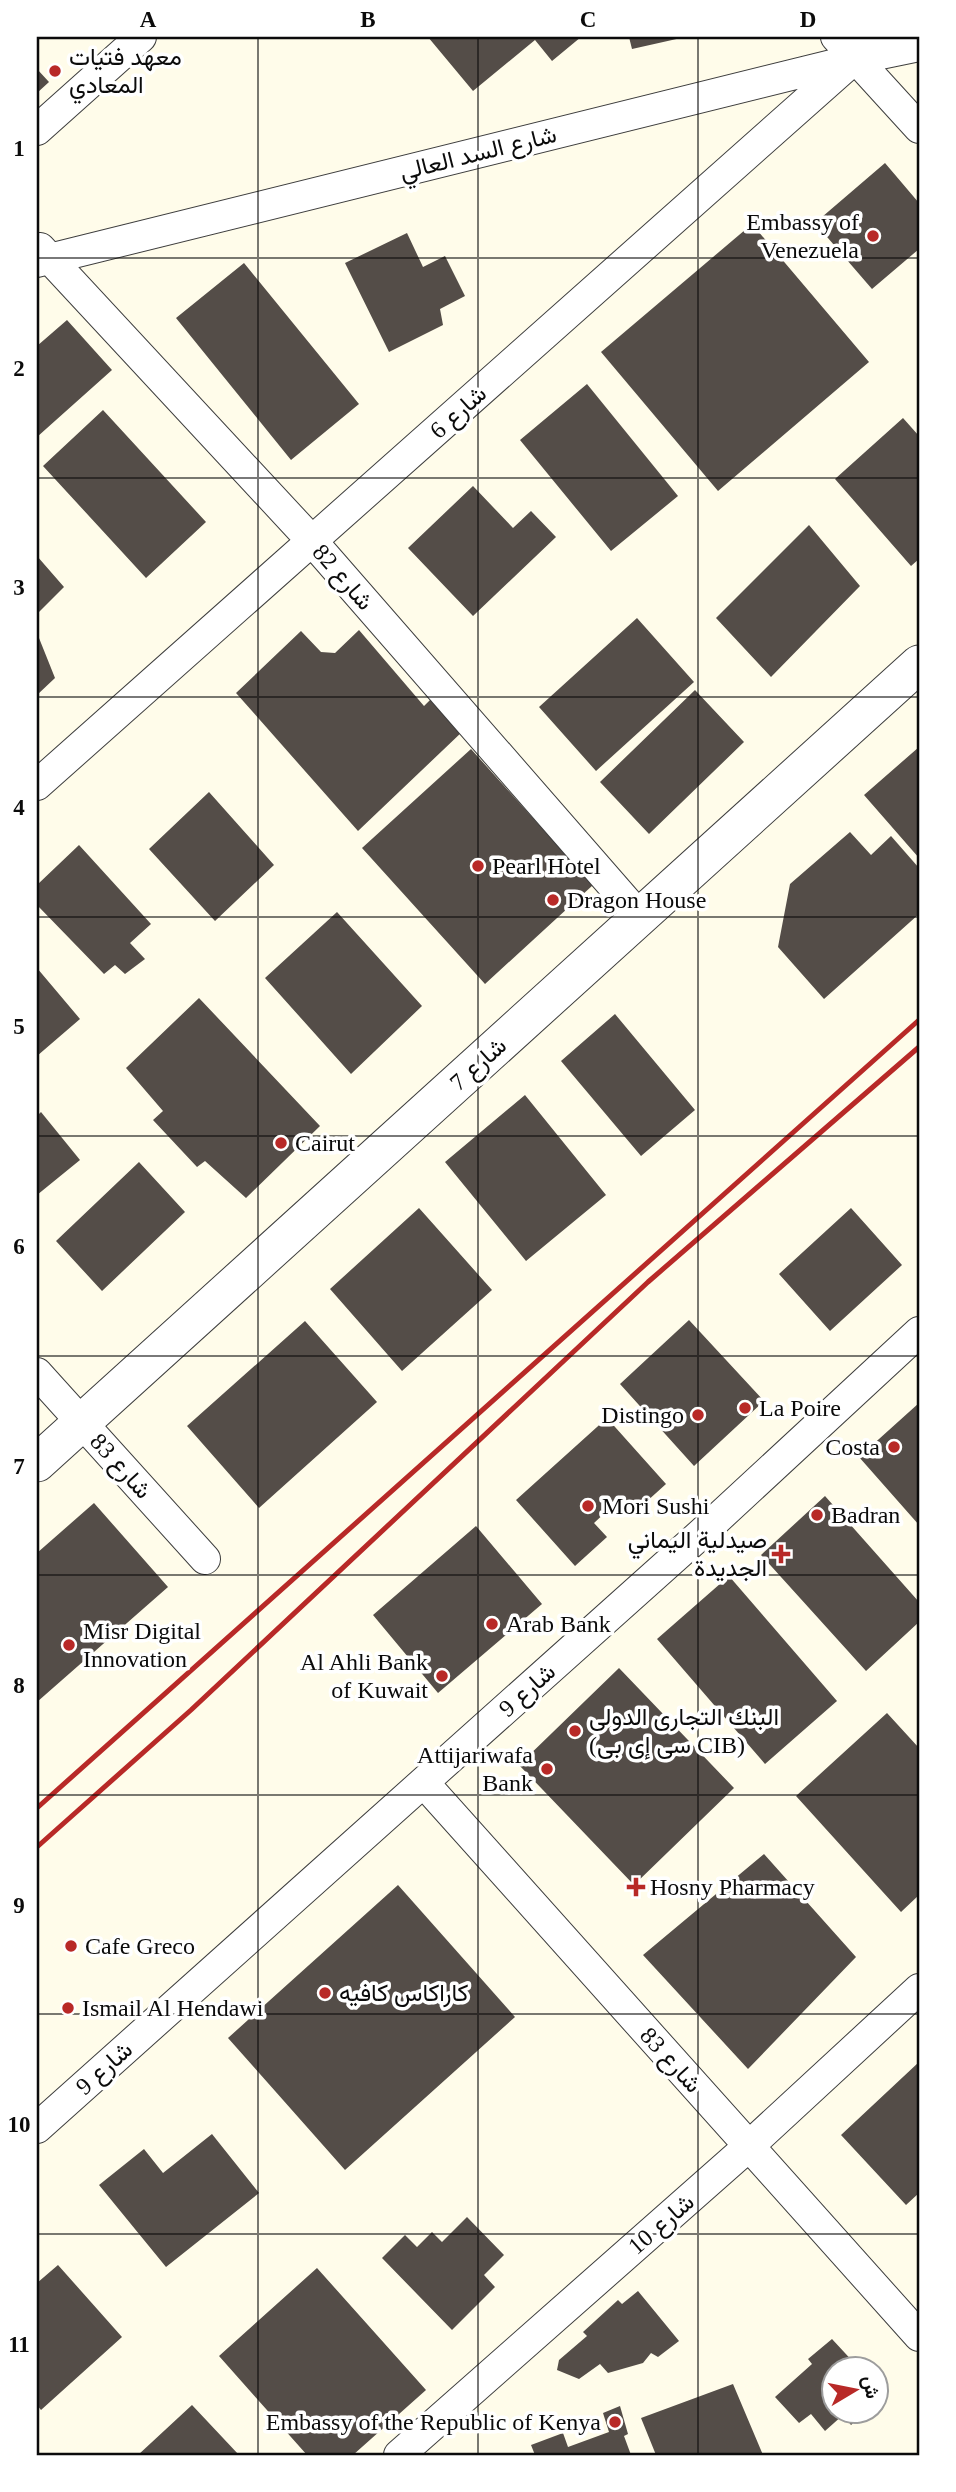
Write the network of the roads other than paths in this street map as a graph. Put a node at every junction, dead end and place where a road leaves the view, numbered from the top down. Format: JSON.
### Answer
{"nodes":[{"id":1,"x":141,"y":37,"type":"edge"},
{"id":2,"x":836,"y":37,"type":"edge"},
{"id":3,"x":879,"y":37,"type":"edge"},
{"id":4,"x":919,"y":46,"type":"edge"},
{"id":5,"x":856,"y":60,"type":"junction"},
{"id":6,"x":919,"y":128,"type":"edge"},
{"id":7,"x":37,"y":130,"type":"edge"},
{"id":8,"x":41,"y":255,"type":"edge"},
{"id":9,"x":312,"y":541,"type":"junction"},
{"id":10,"x":919,"y":664,"type":"edge"},
{"id":11,"x":37,"y":785,"type":"edge"},
{"id":12,"x":640,"y":917,"type":"junction"},
{"id":13,"x":919,"y":1332,"type":"edge"},
{"id":14,"x":37,"y":1373,"type":"edge"},
{"id":15,"x":83,"y":1423,"type":"junction"},
{"id":16,"x":37,"y":1463,"type":"edge"},
{"id":17,"x":205,"y":1559,"type":"dead end"},
{"id":18,"x":424,"y":1783,"type":"junction"},
{"id":19,"x":919,"y":1989,"type":"edge"},
{"id":20,"x":37,"y":2129,"type":"edge"},
{"id":21,"x":749,"y":2146,"type":"junction"},
{"id":22,"x":919,"y":2336,"type":"edge"},
{"id":23,"x":399,"y":2455,"type":"edge"}],
"edges":[{"from":1,"to":7,"type":"street"},
{"from":2,"to":5,"type":"street"},
{"from":3,"to":5,"type":"street","name":"شارع 6"},
{"from":4,"to":5,"type":"street","name":"شارع السد العالي"},
{"from":5,"to":6,"type":"street"},
{"from":5,"to":8,"type":"street","name":"شارع السد العالي"},
{"from":5,"to":9,"type":"street","name":"شارع 6"},
{"from":8,"to":9,"type":"street","name":"شارع 82"},
{"from":9,"to":11,"type":"street","name":"شارع 6"},
{"from":9,"to":12,"type":"street","name":"شارع 82"},
{"from":10,"to":12,"type":"street","name":"شارع 7"},
{"from":12,"to":15,"type":"street","name":"شارع 7"},
{"from":13,"to":18,"type":"street","name":"شارع 9"},
{"from":14,"to":15,"type":"street","name":"شارع 83"},
{"from":15,"to":16,"type":"street","name":"شارع 7"},
{"from":15,"to":17,"type":"street","name":"شارع 83"},
{"from":18,"to":20,"type":"street","name":"شارع 9"},
{"from":18,"to":21,"type":"street","name":"شارع 83"},
{"from":19,"to":21,"type":"street","name":"شارع 10"},
{"from":21,"to":22,"type":"street","name":"شارع 83"},
{"from":21,"to":23,"type":"street","name":"شارع 10"}]}
